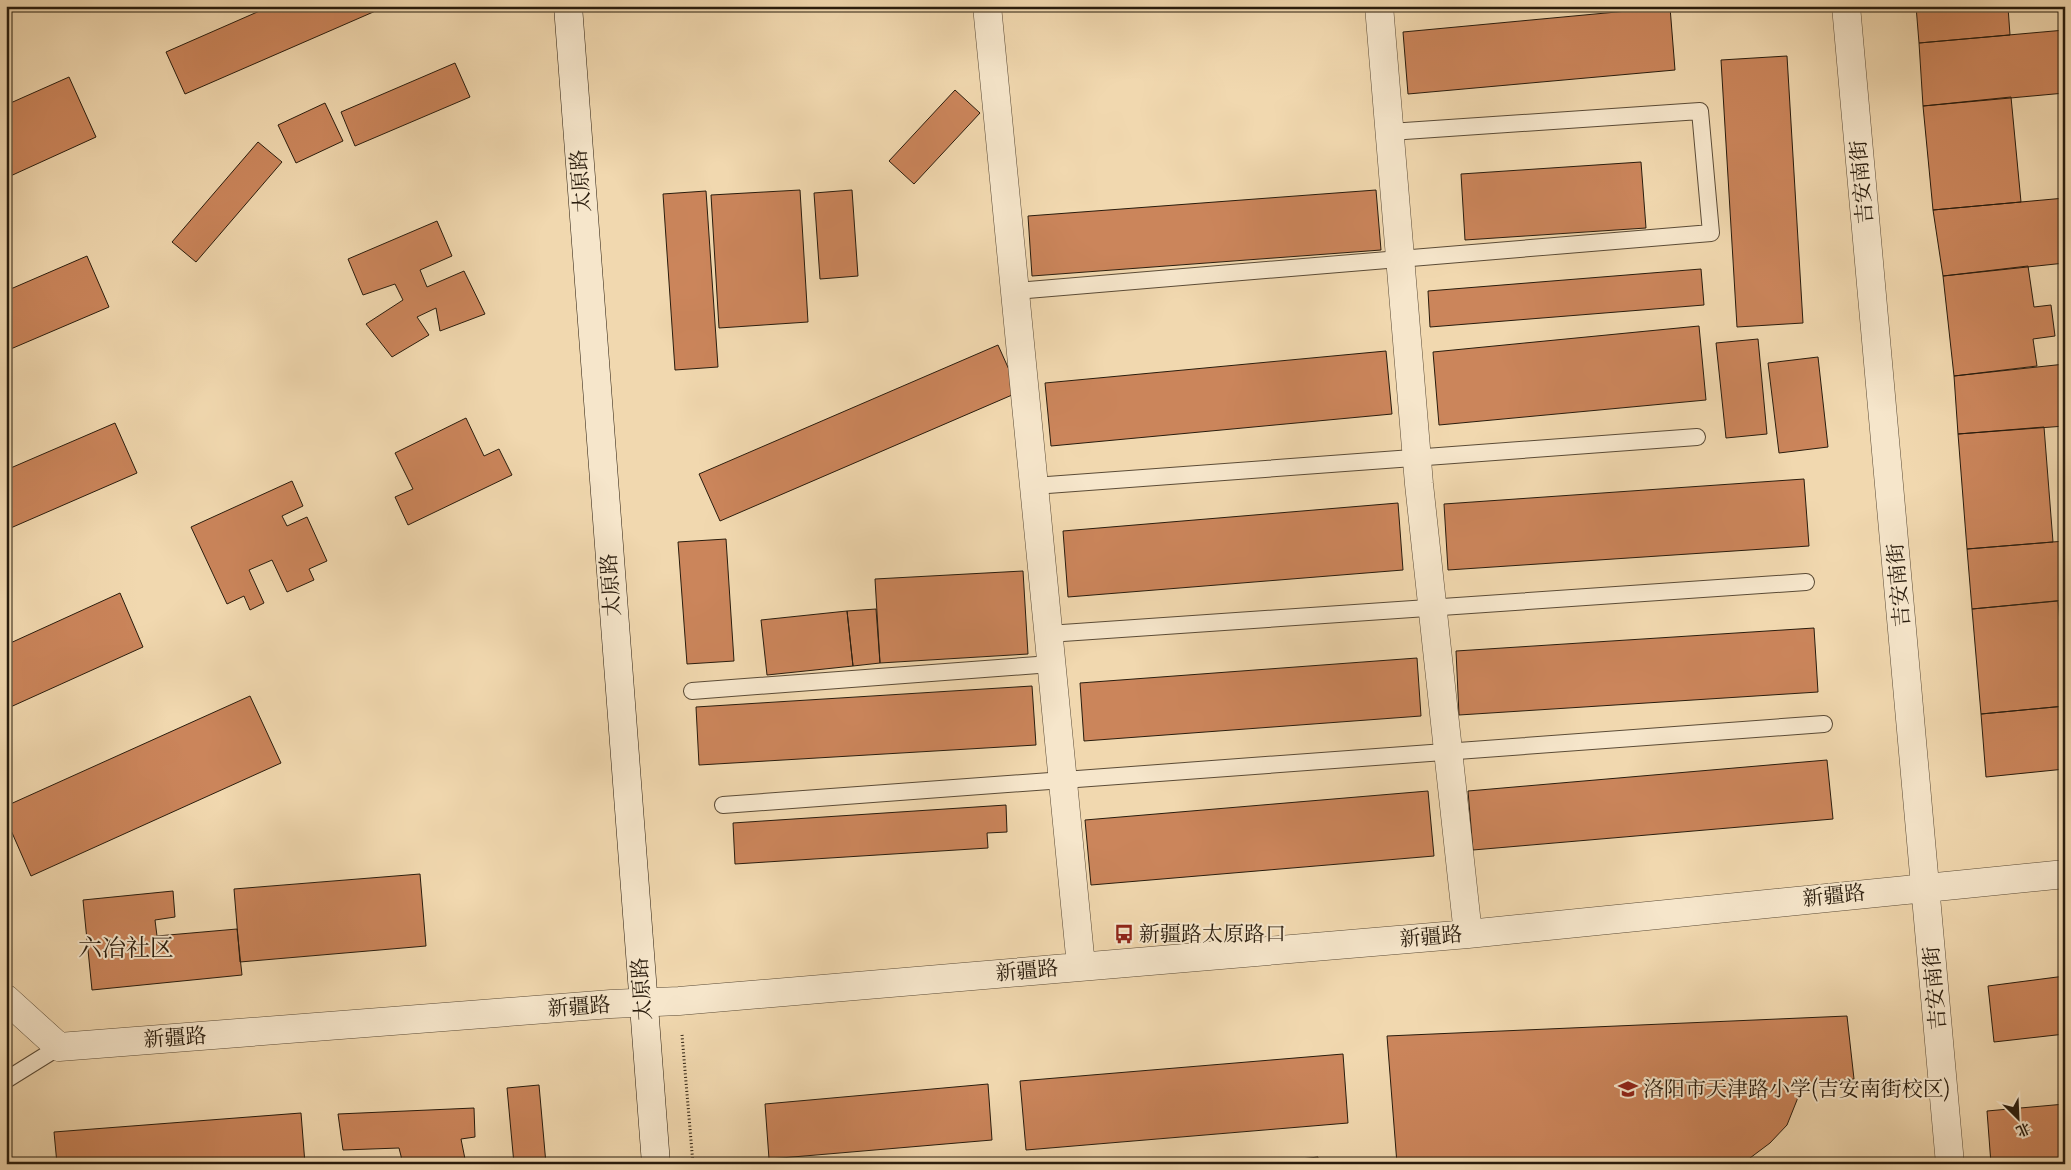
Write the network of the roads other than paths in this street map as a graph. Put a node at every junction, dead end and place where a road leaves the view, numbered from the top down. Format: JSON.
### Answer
{"nodes":[{"id":1,"x":568,"y":6,"type":"edge"},
{"id":2,"x":987,"y":6,"type":"edge"},
{"id":3,"x":1379,"y":6,"type":"edge"},
{"id":4,"x":1846,"y":6,"type":"edge"},
{"id":5,"x":1390,"y":132,"type":"junction"},
{"id":6,"x":1400,"y":260,"type":"junction"},
{"id":7,"x":1015,"y":291,"type":"junction"},
{"id":8,"x":1697,"y":437,"type":"dead end"},
{"id":9,"x":1417,"y":458,"type":"junction"},
{"id":10,"x":1034,"y":486,"type":"junction"},
{"id":11,"x":1806,"y":582,"type":"dead end"},
{"id":12,"x":1432,"y":606,"type":"junction"},
{"id":13,"x":1048,"y":634,"type":"junction"},
{"id":14,"x":1051,"y":664,"type":"junction"},
{"id":15,"x":692,"y":691,"type":"dead end"},
{"id":16,"x":1824,"y":724,"type":"dead end"},
{"id":17,"x":1448,"y":752,"type":"junction"},
{"id":18,"x":1062,"y":780,"type":"junction"},
{"id":19,"x":723,"y":805,"type":"dead end"},
{"id":20,"x":2065,"y":874,"type":"edge"},
{"id":21,"x":1926,"y":887,"type":"junction"},
{"id":22,"x":1468,"y":934,"type":"junction"},
{"id":23,"x":1081,"y":966,"type":"junction"},
{"id":24,"x":6,"y":999,"type":"edge"},
{"id":25,"x":643,"y":1004,"type":"junction"},
{"id":26,"x":58,"y":1047,"type":"junction"},
{"id":27,"x":6,"y":1080,"type":"edge"},
{"id":28,"x":656,"y":1164,"type":"edge"},
{"id":29,"x":1950,"y":1164,"type":"edge"}],
"edges":[{"from":1,"to":25,"type":"street","name":"太原路"},
{"from":2,"to":7,"type":"street"},
{"from":3,"to":5,"type":"street"},
{"from":4,"to":21,"type":"street","name":"吉安南街"},
{"from":5,"to":6,"type":"street"},
{"from":5,"to":6,"type":"lane"},
{"from":6,"to":7,"type":"lane"},
{"from":6,"to":9,"type":"street"},
{"from":7,"to":10,"type":"street"},
{"from":8,"to":9,"type":"lane"},
{"from":9,"to":10,"type":"lane"},
{"from":9,"to":12,"type":"street"},
{"from":10,"to":13,"type":"street"},
{"from":11,"to":12,"type":"lane"},
{"from":12,"to":13,"type":"lane"},
{"from":12,"to":17,"type":"street"},
{"from":13,"to":14,"type":"street"},
{"from":14,"to":15,"type":"lane"},
{"from":14,"to":18,"type":"street"},
{"from":16,"to":17,"type":"lane"},
{"from":17,"to":18,"type":"lane"},
{"from":17,"to":22,"type":"street"},
{"from":18,"to":19,"type":"lane"},
{"from":18,"to":23,"type":"street"},
{"from":20,"to":21,"type":"street","name":"新疆路"},
{"from":21,"to":22,"type":"street","name":"新疆路"},
{"from":21,"to":29,"type":"street","name":"吉安南街"},
{"from":22,"to":23,"type":"street","name":"新疆路"},
{"from":23,"to":25,"type":"street","name":"新疆路"},
{"from":24,"to":26,"type":"street"},
{"from":25,"to":26,"type":"street","name":"新疆路"},
{"from":25,"to":28,"type":"street","name":"太原路"},
{"from":26,"to":27,"type":"lane"}]}
